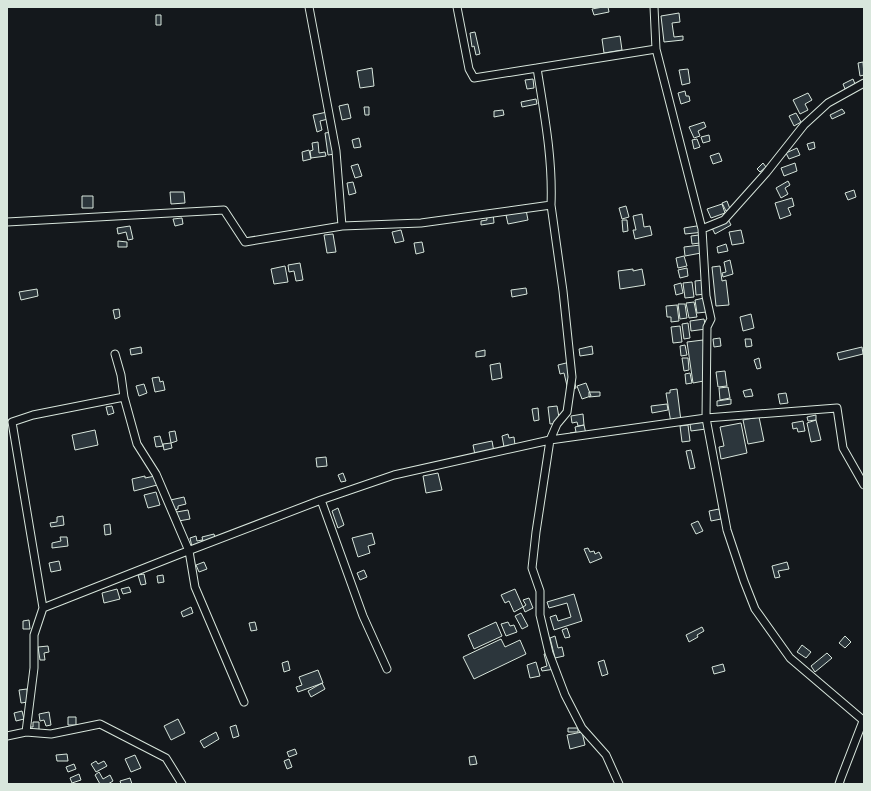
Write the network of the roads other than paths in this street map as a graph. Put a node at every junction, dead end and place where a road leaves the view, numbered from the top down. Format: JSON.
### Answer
{"nodes":[{"id":1,"x":309,"y":7,"type":"edge"},
{"id":2,"x":456,"y":7,"type":"edge"},
{"id":3,"x":654,"y":7,"type":"edge"},
{"id":4,"x":656,"y":49,"type":"junction"},
{"id":5,"x":537,"y":68,"type":"junction"},
{"id":6,"x":864,"y":83,"type":"edge"},
{"id":7,"x":551,"y":205,"type":"junction"},
{"id":8,"x":7,"y":222,"type":"edge"},
{"id":9,"x":342,"y":226,"type":"junction"},
{"id":10,"x":702,"y":229,"type":"junction"},
{"id":11,"x":115,"y":354,"type":"dead end"},
{"id":12,"x":124,"y":397,"type":"junction"},
{"id":13,"x":706,"y":418,"type":"junction"},
{"id":14,"x":550,"y":440,"type":"junction"},
{"id":15,"x":864,"y":485,"type":"edge"},
{"id":16,"x":321,"y":500,"type":"junction"},
{"id":17,"x":189,"y":551,"type":"junction"},
{"id":18,"x":43,"y":608,"type":"junction"},
{"id":19,"x":387,"y":669,"type":"dead end"},
{"id":20,"x":244,"y":702,"type":"dead end"},
{"id":21,"x":864,"y":721,"type":"edge"},
{"id":22,"x":26,"y":732,"type":"junction"},
{"id":23,"x":7,"y":736,"type":"edge"},
{"id":24,"x":182,"y":784,"type":"edge"},
{"id":25,"x":619,"y":784,"type":"edge"},
{"id":26,"x":839,"y":784,"type":"edge"}],
"edges":[{"from":1,"to":9,"type":"street"},
{"from":2,"to":5,"type":"street"},
{"from":3,"to":4,"type":"street"},
{"from":4,"to":5,"type":"street"},
{"from":4,"to":10,"type":"street"},
{"from":5,"to":7,"type":"street"},
{"from":6,"to":10,"type":"street"},
{"from":7,"to":9,"type":"street"},
{"from":7,"to":14,"type":"street"},
{"from":8,"to":9,"type":"street"},
{"from":10,"to":13,"type":"street"},
{"from":11,"to":12,"type":"street"},
{"from":12,"to":17,"type":"street"},
{"from":12,"to":18,"type":"street"},
{"from":13,"to":14,"type":"street"},
{"from":13,"to":15,"type":"street"},
{"from":13,"to":21,"type":"street"},
{"from":14,"to":16,"type":"street"},
{"from":14,"to":25,"type":"street"},
{"from":16,"to":17,"type":"street"},
{"from":16,"to":19,"type":"street"},
{"from":17,"to":18,"type":"street"},
{"from":17,"to":20,"type":"street"},
{"from":18,"to":22,"type":"street"},
{"from":21,"to":26,"type":"street"},
{"from":22,"to":23,"type":"street"},
{"from":22,"to":24,"type":"street"}]}
